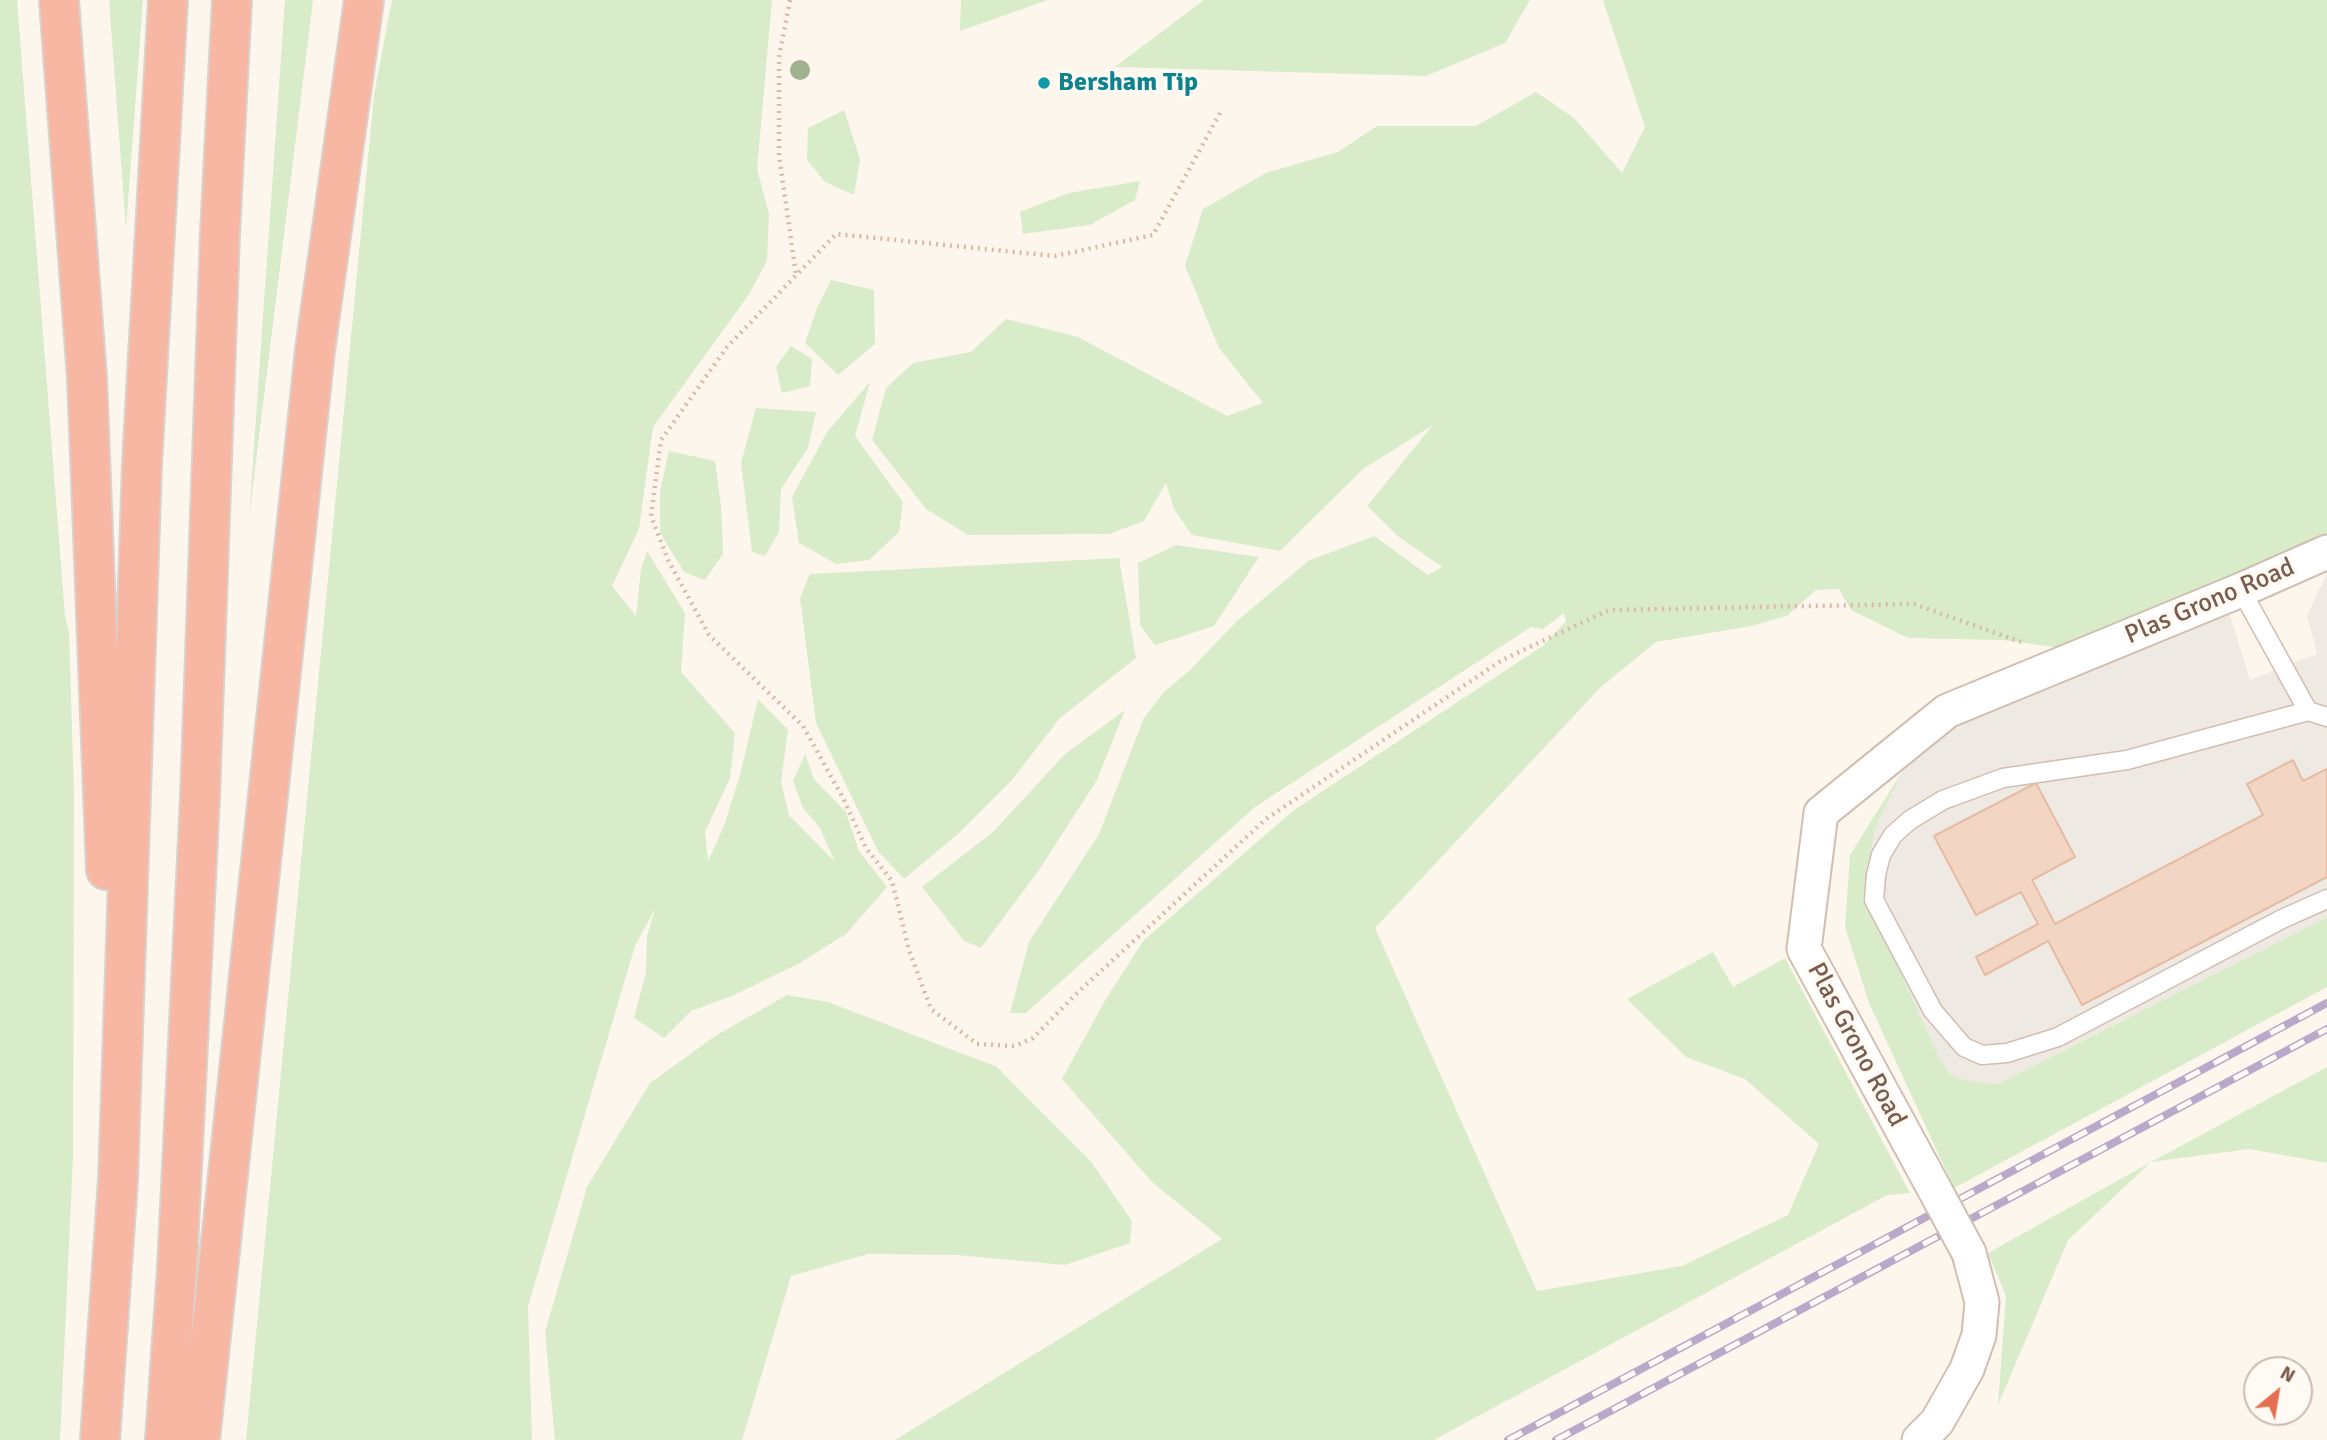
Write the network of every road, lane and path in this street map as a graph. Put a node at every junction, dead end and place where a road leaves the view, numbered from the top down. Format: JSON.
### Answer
{"nodes":[{"id":1,"x":59,"y":0,"type":"edge"},
{"id":2,"x":168,"y":0,"type":"edge"},
{"id":3,"x":232,"y":0,"type":"edge"},
{"id":4,"x":364,"y":0,"type":"edge"},
{"id":5,"x":790,"y":0,"type":"edge"},
{"id":6,"x":1220,"y":113,"type":"dead end"},
{"id":7,"x":796,"y":276,"type":"junction"},
{"id":8,"x":2327,"y":552,"type":"edge"},
{"id":9,"x":2241,"y":590,"type":"junction"},
{"id":10,"x":2072,"y":660,"type":"junction"},
{"id":11,"x":2308,"y":711,"type":"junction"},
{"id":12,"x":2327,"y":717,"type":"edge"},
{"id":13,"x":2327,"y":899,"type":"edge"},
{"id":14,"x":118,"y":1180,"type":"junction"},
{"id":15,"x":100,"y":1440,"type":"edge"},
{"id":16,"x":165,"y":1440,"type":"edge"},
{"id":17,"x":200,"y":1440,"type":"edge"},
{"id":18,"x":1919,"y":1440,"type":"edge"}],
"edges":[{"from":1,"to":14,"type":"highway"},
{"from":2,"to":14,"type":"highway"},
{"from":3,"to":16,"type":"highway"},
{"from":4,"to":17,"type":"highway"},
{"from":5,"to":7,"type":"path"},
{"from":6,"to":7,"type":"path"},
{"from":7,"to":10,"type":"path"},
{"from":8,"to":9,"type":"street","name":"Plas Grono Road"},
{"from":9,"to":10,"type":"street","name":"Plas Grono Road"},
{"from":9,"to":11,"type":"lane"},
{"from":10,"to":18,"type":"street","name":"Plas Grono Road","bridge":true},
{"from":11,"to":12,"type":"lane"},
{"from":11,"to":13,"type":"lane"},
{"from":14,"to":15,"type":"highway"}]}
